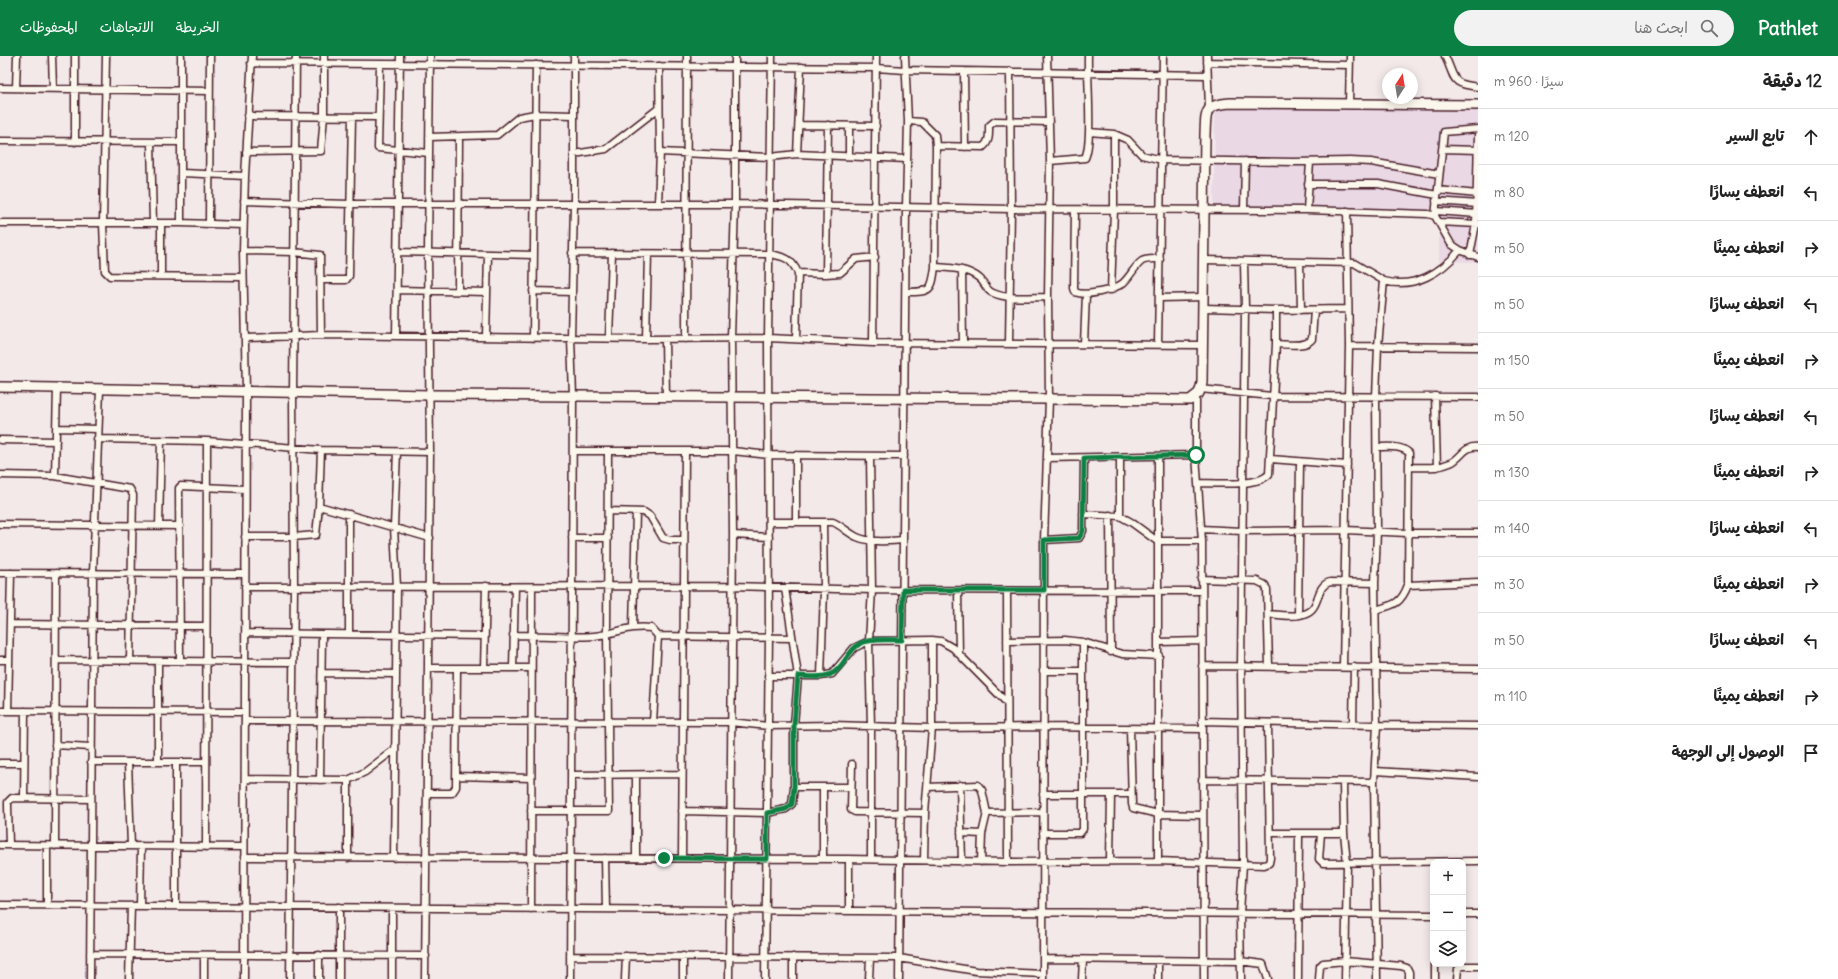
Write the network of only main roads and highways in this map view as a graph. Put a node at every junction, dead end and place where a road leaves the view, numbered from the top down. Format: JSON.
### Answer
{"nodes":[{"id":1,"x":1478,"y":105,"type":"edge"},
{"id":2,"x":0,"y":387,"type":"edge"}],
"edges":[{"from":1,"to":2,"type":"main road"}]}
